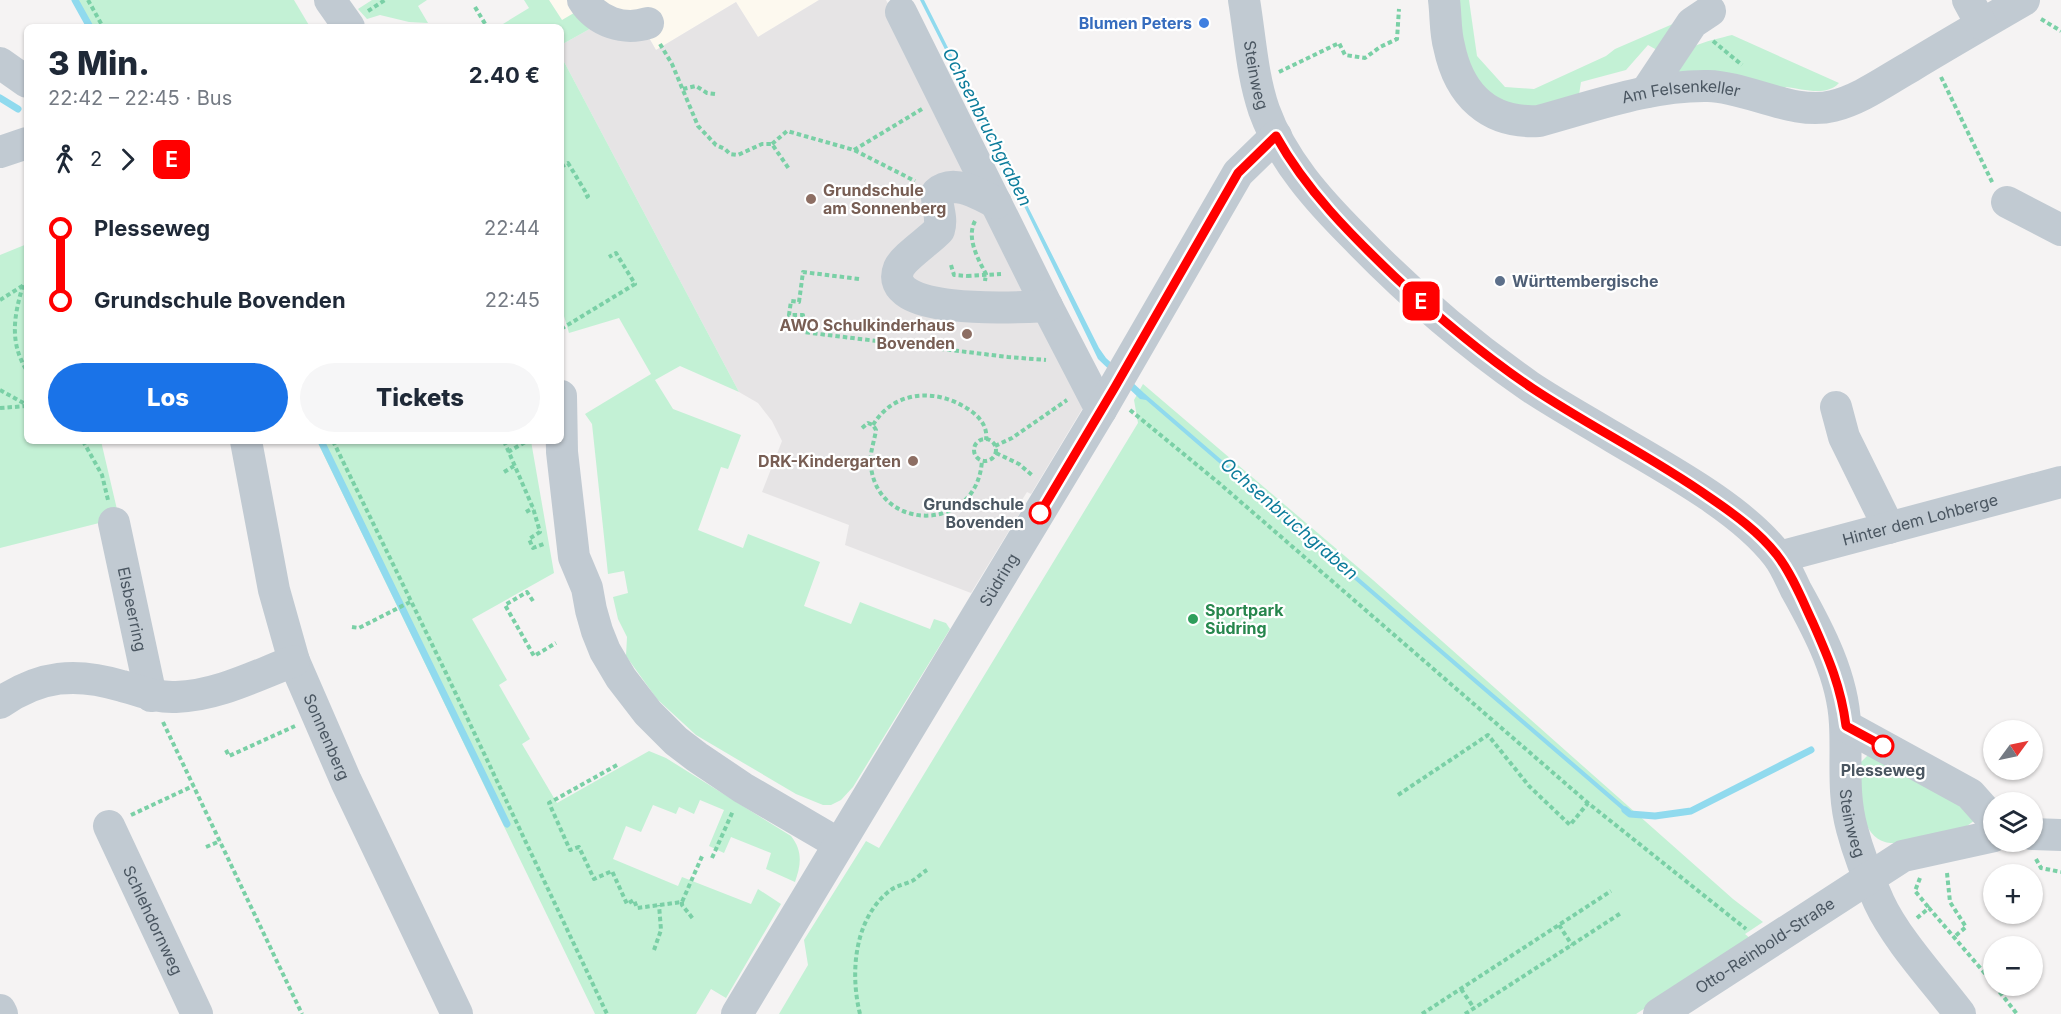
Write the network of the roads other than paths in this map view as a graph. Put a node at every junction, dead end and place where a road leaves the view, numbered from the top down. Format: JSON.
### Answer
{"nodes":[{"id":1,"x":330,"y":0,"type":"edge"},
{"id":2,"x":583,"y":0,"type":"edge"},
{"id":3,"x":1244,"y":0,"type":"edge"},
{"id":4,"x":1444,"y":0,"type":"edge"},
{"id":5,"x":2024,"y":0,"type":"edge"},
{"id":6,"x":1710,"y":11,"type":"dead end"},
{"id":7,"x":901,"y":12,"type":"dead end"},
{"id":8,"x":1974,"y":12,"type":"edge"},
{"id":9,"x":359,"y":18,"type":"edge"},
{"id":10,"x":648,"y":23,"type":"road end"},
{"id":11,"x":0,"y":63,"type":"edge"},
{"id":12,"x":24,"y":80,"type":"edge"},
{"id":13,"x":1646,"y":92,"type":"junction"},
{"id":14,"x":1276,"y":136,"type":"junction"},
{"id":15,"x":24,"y":144,"type":"edge"},
{"id":16,"x":0,"y":152,"type":"edge"},
{"id":17,"x":988,"y":199,"type":"junction"},
{"id":18,"x":2007,"y":202,"type":"road end"},
{"id":19,"x":2061,"y":230,"type":"edge"},
{"id":20,"x":1047,"y":306,"type":"junction"},
{"id":21,"x":1103,"y":383,"type":"junction"},
{"id":22,"x":1836,"y":407,"type":"dead end"},
{"id":23,"x":247,"y":444,"type":"edge"},
{"id":24,"x":562,"y":444,"type":"edge"},
{"id":25,"x":2061,"y":482,"type":"edge"},
{"id":26,"x":114,"y":523,"type":"road end"},
{"id":27,"x":1888,"y":528,"type":"junction"},
{"id":28,"x":1779,"y":557,"type":"junction"},
{"id":29,"x":294,"y":661,"type":"junction"},
{"id":30,"x":151,"y":696,"type":"junction"},
{"id":31,"x":0,"y":703,"type":"edge"},
{"id":32,"x":1846,"y":726,"type":"junction"},
{"id":33,"x":1983,"y":809,"type":"edge"},
{"id":34,"x":109,"y":826,"type":"road end"},
{"id":35,"x":2061,"y":835,"type":"edge"},
{"id":36,"x":1983,"y":838,"type":"edge"},
{"id":37,"x":2043,"y":841,"type":"edge"},
{"id":38,"x":839,"y":844,"type":"junction"},
{"id":39,"x":1870,"y":877,"type":"junction"},
{"id":40,"x":0,"y":1010,"type":"edge"},
{"id":41,"x":2,"y":1014,"type":"edge"},
{"id":42,"x":197,"y":1014,"type":"edge"},
{"id":43,"x":457,"y":1014,"type":"edge"},
{"id":44,"x":737,"y":1014,"type":"edge"},
{"id":45,"x":1659,"y":1014,"type":"edge"},
{"id":46,"x":1960,"y":1014,"type":"edge"}],
"edges":[{"from":1,"to":9,"type":"street"},
{"from":2,"to":10,"type":"street"},
{"from":3,"to":14,"type":"street","name":"Steinweg"},
{"from":4,"to":13,"type":"street","name":"Am Felsenkeller"},
{"from":5,"to":8,"type":"street","name":"Am Felsenkeller"},
{"from":6,"to":13,"type":"street"},
{"from":7,"to":17,"type":"street"},
{"from":8,"to":13,"type":"street","name":"Am Felsenkeller"},
{"from":11,"to":12,"type":"street"},
{"from":14,"to":21,"type":"street","name":"Südring"},
{"from":14,"to":28,"type":"street","name":"Steinweg"},
{"from":15,"to":16,"type":"street"},
{"from":17,"to":20,"type":"street"},
{"from":17,"to":20,"type":"street"},
{"from":18,"to":19,"type":"street"},
{"from":20,"to":21,"type":"street"},
{"from":21,"to":38,"type":"street","name":"Südring"},
{"from":22,"to":27,"type":"street"},
{"from":23,"to":29,"type":"street","name":"Sonnenberg"},
{"from":24,"to":38,"type":"street"},
{"from":25,"to":27,"type":"street","name":"Hinter dem Lohberge"},
{"from":26,"to":30,"type":"street","name":"Elsbeerring"},
{"from":27,"to":28,"type":"street","name":"Hinter dem Lohberge"},
{"from":28,"to":32,"type":"street","name":"Steinweg"},
{"from":29,"to":30,"type":"street"},
{"from":29,"to":43,"type":"street","name":"Sonnenberg"},
{"from":30,"to":31,"type":"street"},
{"from":32,"to":33,"type":"street"},
{"from":32,"to":39,"type":"street","name":"Steinweg"},
{"from":34,"to":42,"type":"street","name":"Schlehdornweg"},
{"from":35,"to":37,"type":"street"},
{"from":36,"to":39,"type":"street"},
{"from":38,"to":44,"type":"street","name":"Südring"},
{"from":39,"to":45,"type":"street","name":"Otto-Reinbold-Straße"},
{"from":39,"to":46,"type":"street","name":"Steinweg"},
{"from":40,"to":41,"type":"street"}]}
